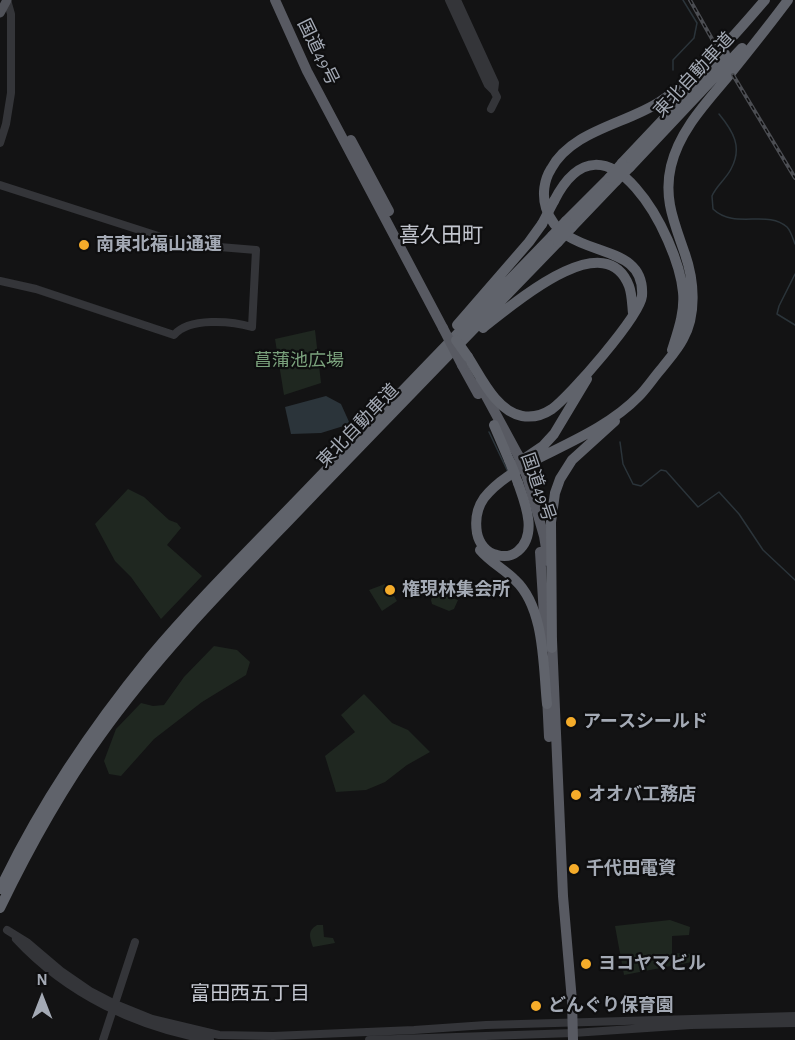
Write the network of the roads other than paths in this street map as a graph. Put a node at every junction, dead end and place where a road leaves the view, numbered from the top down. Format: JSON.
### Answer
{"nodes":[{"id":1,"x":7,"y":0,"type":"edge"},
{"id":2,"x":275,"y":0,"type":"edge"},
{"id":3,"x":282,"y":0,"type":"edge"},
{"id":4,"x":449,"y":0,"type":"edge"},
{"id":5,"x":457,"y":0,"type":"edge"},
{"id":6,"x":765,"y":0,"type":"edge"},
{"id":7,"x":772,"y":0,"type":"edge"},
{"id":8,"x":785,"y":0,"type":"edge"},
{"id":9,"x":0,"y":13,"type":"edge"},
{"id":10,"x":494,"y":91,"type":"junction"},
{"id":11,"x":491,"y":109,"type":"dead end"},
{"id":12,"x":0,"y":143,"type":"edge"},
{"id":13,"x":626,"y":165,"type":"junction"},
{"id":14,"x":0,"y":185,"type":"edge"},
{"id":15,"x":555,"y":239,"type":"junction"},
{"id":16,"x":0,"y":281,"type":"edge"},
{"id":17,"x":633,"y":313,"type":"junction"},
{"id":18,"x":446,"y":327,"type":"junction"},
{"id":19,"x":449,"y":355,"type":"junction"},
{"id":20,"x":669,"y":359,"type":"junction"},
{"id":21,"x":465,"y":360,"type":"junction"},
{"id":22,"x":594,"y":366,"type":"junction"},
{"id":23,"x":395,"y":399,"type":"junction"},
{"id":24,"x":624,"y":409,"type":"junction"},
{"id":25,"x":513,"y":458,"type":"junction"},
{"id":26,"x":522,"y":480,"type":"junction"},
{"id":27,"x":552,"y":648,"type":"junction"},
{"id":28,"x":547,"y":704,"type":"junction"},
{"id":29,"x":0,"y":889,"type":"edge"},
{"id":30,"x":0,"y":908,"type":"edge"},
{"id":31,"x":135,"y":942,"type":"dead end"},
{"id":32,"x":114,"y":1008,"type":"junction"},
{"id":33,"x":795,"y":1016,"type":"edge"},
{"id":34,"x":795,"y":1023,"type":"edge"},
{"id":35,"x":569,"y":1032,"type":"edge"},
{"id":36,"x":103,"y":1040,"type":"edge"},
{"id":37,"x":210,"y":1040,"type":"edge"},
{"id":38,"x":369,"y":1040,"type":"edge"}],
"edges":[{"from":1,"to":9,"type":"main road"},
{"from":1,"to":12,"type":"street"},
{"from":2,"to":18,"type":"highway","name":"国道49号"},
{"from":3,"to":18,"type":"highway","name":"国道49号"},
{"from":4,"to":10,"type":"street"},
{"from":5,"to":10,"type":"street"},
{"from":6,"to":17,"type":"highway"},
{"from":7,"to":13,"type":"highway","name":"東北自動車道"},
{"from":8,"to":13,"type":"highway","name":"東北自動車道"},
{"from":8,"to":20,"type":"highway"},
{"from":10,"to":11,"type":"street"},
{"from":13,"to":15,"type":"highway","name":"東北自動車道","bridge":true},
{"from":14,"to":16,"type":"street"},
{"from":15,"to":19,"type":"highway","name":"東北自動車道"},
{"from":15,"to":23,"type":"highway","name":"東北自動車道"},
{"from":17,"to":19,"type":"highway"},
{"from":17,"to":22,"type":"highway"},
{"from":18,"to":21,"type":"highway","name":"国道49号","bridge":true},
{"from":18,"to":21,"type":"highway","name":"国道49号","bridge":true},
{"from":19,"to":30,"type":"highway","name":"東北自動車道"},
{"from":20,"to":23,"type":"highway","bridge":true},
{"from":20,"to":24,"type":"highway"},
{"from":21,"to":22,"type":"highway"},
{"from":21,"to":25,"type":"highway","name":"国道49号"},
{"from":21,"to":25,"type":"highway","name":"国道49号"},
{"from":22,"to":28,"type":"highway"},
{"from":23,"to":29,"type":"highway","name":"東北自動車道"},
{"from":24,"to":26,"type":"highway"},
{"from":24,"to":27,"type":"highway"},
{"from":25,"to":26,"type":"highway","bridge":true},
{"from":26,"to":27,"type":"highway","name":"国道49号"},
{"from":26,"to":28,"type":"highway","name":"国道49号"},
{"from":27,"to":35,"type":"highway","name":"国道49号"},
{"from":28,"to":35,"type":"highway","name":"国道49号"},
{"from":31,"to":32,"type":"street"},
{"from":32,"to":32,"type":"street"},
{"from":32,"to":35,"type":"street"},
{"from":32,"to":36,"type":"street"},
{"from":32,"to":37,"type":"street"},
{"from":33,"to":35,"type":"street"},
{"from":34,"to":35,"type":"street"},
{"from":35,"to":38,"type":"street"}]}
